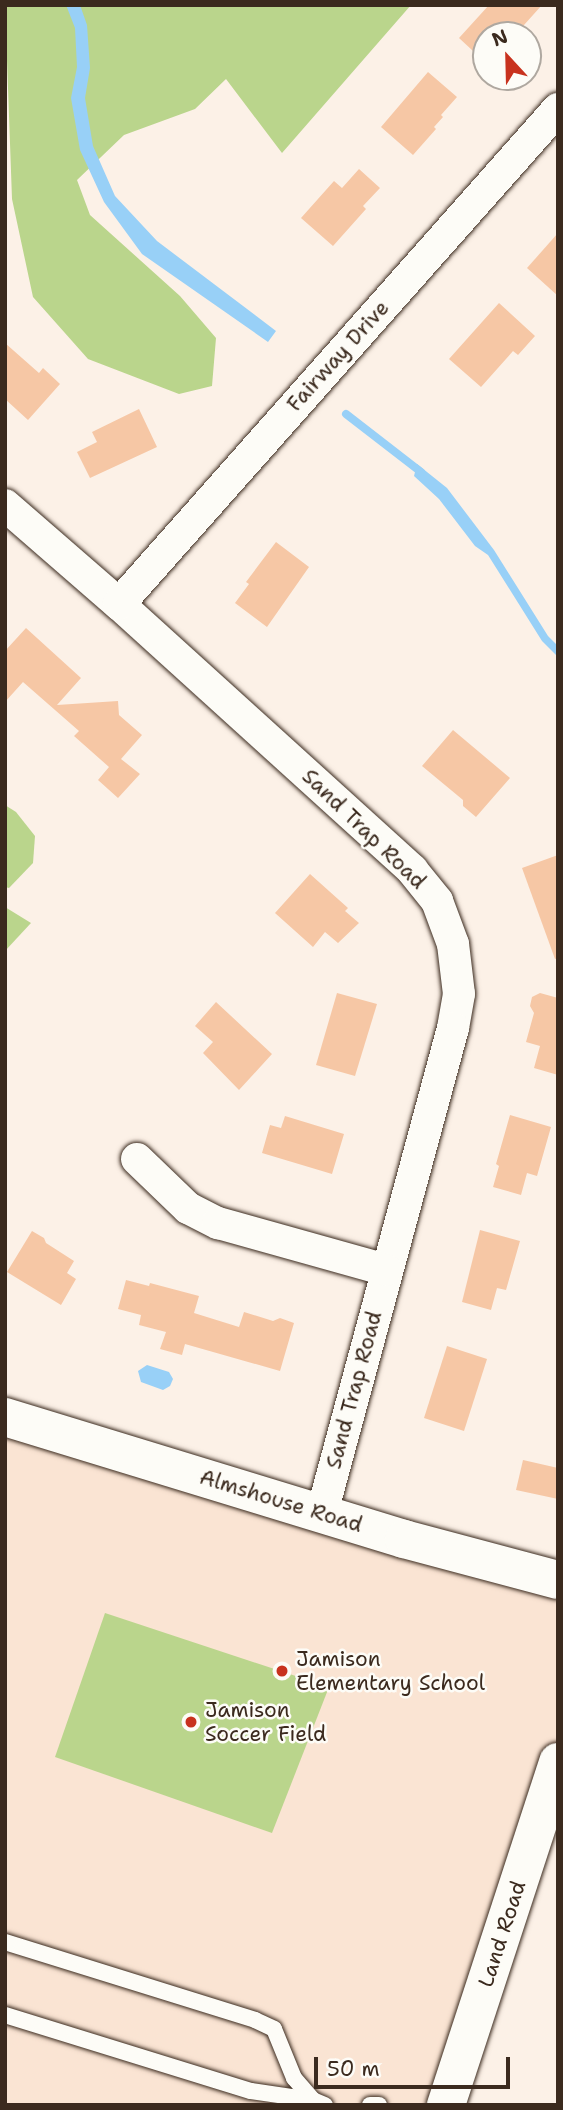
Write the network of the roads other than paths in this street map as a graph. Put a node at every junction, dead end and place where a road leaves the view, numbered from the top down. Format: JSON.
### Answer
{"nodes":[{"id":1,"x":558,"y":108,"type":"edge"},
{"id":2,"x":5,"y":505,"type":"edge"},
{"id":3,"x":119,"y":604,"type":"junction"},
{"id":4,"x":137,"y":1159,"type":"dead end"},
{"id":5,"x":386,"y":1270,"type":"junction"},
{"id":6,"x":5,"y":1417,"type":"edge"},
{"id":7,"x":322,"y":1513,"type":"junction"},
{"id":8,"x":558,"y":1580,"type":"edge"},
{"id":9,"x":558,"y":1762,"type":"edge"},
{"id":10,"x":5,"y":1942,"type":"edge"},
{"id":11,"x":5,"y":2015,"type":"edge"},
{"id":12,"x":316,"y":2103,"type":"edge"},
{"id":13,"x":370,"y":2105,"type":"edge"},
{"id":14,"x":379,"y":2105,"type":"edge"},
{"id":15,"x":446,"y":2105,"type":"edge"}],
"edges":[{"from":1,"to":3,"type":"street","name":"Fairway Drive"},
{"from":2,"to":3,"type":"street","name":"Sand Trap Road"},
{"from":3,"to":5,"type":"street","name":"Sand Trap Road"},
{"from":4,"to":5,"type":"street"},
{"from":5,"to":7,"type":"street","name":"Sand Trap Road"},
{"from":6,"to":7,"type":"main road","name":"Almshouse Road"},
{"from":7,"to":8,"type":"main road","name":"Almshouse Road"},
{"from":9,"to":15,"type":"main road","name":"Land Road"},
{"from":10,"to":12,"type":"lane"},
{"from":11,"to":12,"type":"lane"},
{"from":13,"to":14,"type":"lane"}]}
